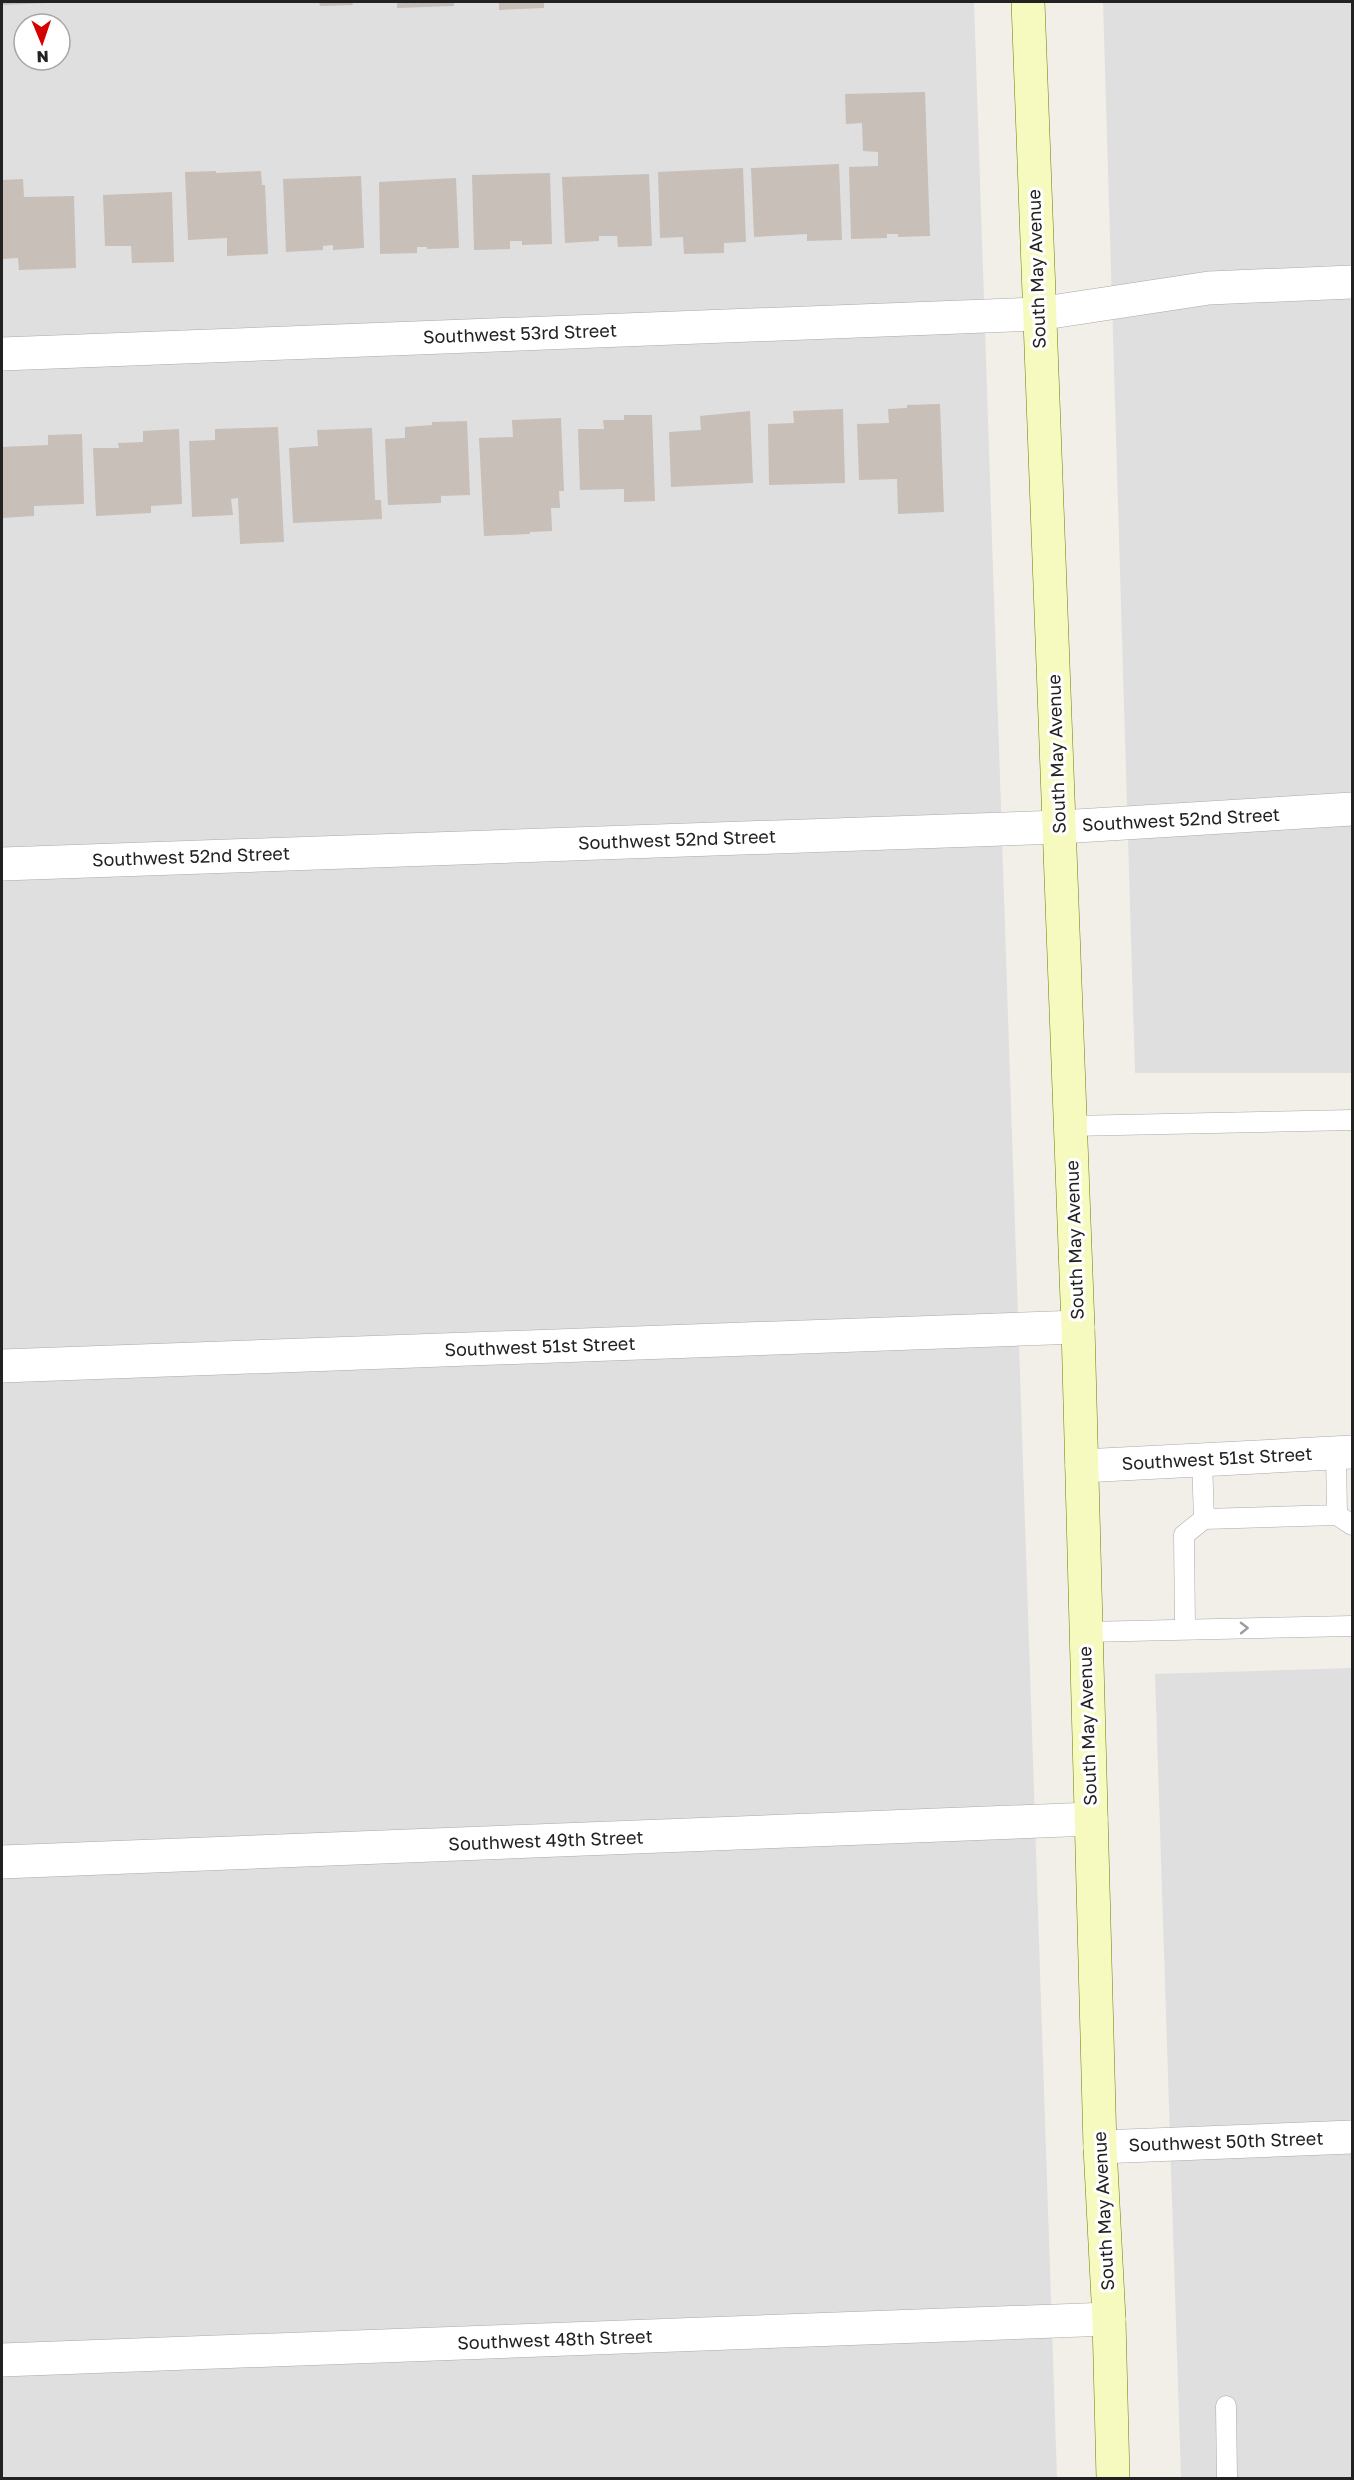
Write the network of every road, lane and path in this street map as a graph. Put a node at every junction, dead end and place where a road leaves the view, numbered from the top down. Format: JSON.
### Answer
{"nodes":[{"id":1,"x":1028,"y":2,"type":"edge"},
{"id":2,"x":1353,"y":282,"type":"edge"},
{"id":3,"x":1038,"y":314,"type":"junction"},
{"id":4,"x":2,"y":354,"type":"edge"},
{"id":5,"x":1353,"y":809,"type":"edge"},
{"id":6,"x":1060,"y":827,"type":"junction"},
{"id":7,"x":2,"y":864,"type":"edge"},
{"id":8,"x":1353,"y":1120,"type":"edge"},
{"id":9,"x":1071,"y":1126,"type":"junction"},
{"id":10,"x":1078,"y":1327,"type":"junction"},
{"id":11,"x":2,"y":1366,"type":"edge"},
{"id":12,"x":1344,"y":1453,"type":"edge"},
{"id":13,"x":1202,"y":1460,"type":"junction"},
{"id":14,"x":1082,"y":1466,"type":"junction"},
{"id":15,"x":1204,"y":1519,"type":"junction"},
{"id":16,"x":1345,"y":1520,"type":"edge"},
{"id":17,"x":1353,"y":1626,"type":"edge"},
{"id":18,"x":1185,"y":1629,"type":"junction"},
{"id":19,"x":1086,"y":1632,"type":"junction"},
{"id":20,"x":1091,"y":1820,"type":"junction"},
{"id":21,"x":2,"y":1862,"type":"edge"},
{"id":22,"x":1353,"y":2137,"type":"edge"},
{"id":23,"x":1100,"y":2147,"type":"junction"},
{"id":24,"x":1109,"y":2319,"type":"junction"},
{"id":25,"x":2,"y":2360,"type":"edge"},
{"id":26,"x":1226,"y":2406,"type":"dead end"},
{"id":27,"x":1113,"y":2478,"type":"edge"},
{"id":28,"x":1227,"y":2478,"type":"edge"}],
"edges":[{"from":1,"to":3,"type":"main road","name":"South May Avenue"},
{"from":2,"to":3,"type":"street","name":"Southwest 53rd Street"},
{"from":3,"to":4,"type":"street","name":"Southwest 53rd Street"},
{"from":3,"to":6,"type":"main road","name":"South May Avenue"},
{"from":5,"to":6,"type":"street","name":"Southwest 52nd Street"},
{"from":6,"to":7,"type":"street","name":"Southwest 52nd Street"},
{"from":6,"to":9,"type":"main road","name":"South May Avenue"},
{"from":8,"to":9,"type":"lane"},
{"from":9,"to":10,"type":"main road","name":"South May Avenue"},
{"from":10,"to":11,"type":"street","name":"Southwest 51st Street"},
{"from":10,"to":14,"type":"main road","name":"South May Avenue"},
{"from":12,"to":13,"type":"street","name":"Southwest 51st Street"},
{"from":12,"to":16,"type":"lane"},
{"from":13,"to":14,"type":"street","name":"Southwest 51st Street"},
{"from":13,"to":15,"type":"lane"},
{"from":14,"to":19,"type":"main road","name":"South May Avenue"},
{"from":15,"to":16,"type":"lane"},
{"from":15,"to":18,"type":"lane"},
{"from":18,"to":17,"type":"lane","one_way":true},
{"from":18,"to":19,"type":"lane"},
{"from":19,"to":20,"type":"main road","name":"South May Avenue"},
{"from":20,"to":21,"type":"street","name":"Southwest 49th Street"},
{"from":20,"to":23,"type":"main road","name":"South May Avenue"},
{"from":22,"to":23,"type":"street","name":"Southwest 50th Street"},
{"from":23,"to":24,"type":"main road","name":"South May Avenue"},
{"from":24,"to":25,"type":"street","name":"Southwest 48th Street"},
{"from":24,"to":27,"type":"main road","name":"South May Avenue"},
{"from":26,"to":28,"type":"lane"}]}
